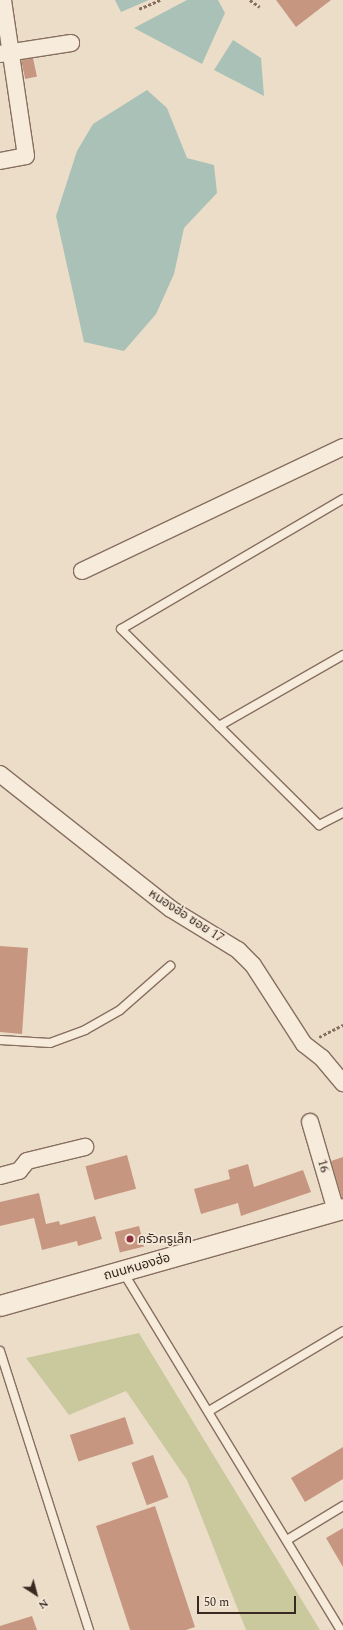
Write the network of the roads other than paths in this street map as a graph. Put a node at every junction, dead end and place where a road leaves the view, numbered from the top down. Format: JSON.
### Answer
{"nodes":[{"id":1,"x":3,"y":0,"type":"edge"},
{"id":2,"x":71,"y":43,"type":"dead end"},
{"id":3,"x":6,"y":53,"type":"edge"},
{"id":4,"x":0,"y":161,"type":"edge"},
{"id":5,"x":341,"y":452,"type":"edge"},
{"id":6,"x":343,"y":499,"type":"edge"},
{"id":7,"x":82,"y":571,"type":"dead end"},
{"id":8,"x":343,"y":655,"type":"edge"},
{"id":9,"x":219,"y":726,"type":"junction"},
{"id":10,"x":0,"y":774,"type":"edge"},
{"id":11,"x":343,"y":813,"type":"edge"},
{"id":12,"x":170,"y":966,"type":"dead end"},
{"id":13,"x":0,"y":1040,"type":"edge"},
{"id":14,"x":343,"y":1083,"type":"edge"},
{"id":15,"x":310,"y":1122,"type":"dead end"},
{"id":16,"x":85,"y":1147,"type":"dead end"},
{"id":17,"x":0,"y":1176,"type":"edge"},
{"id":18,"x":340,"y":1210,"type":"edge"},
{"id":19,"x":122,"y":1271,"type":"junction"},
{"id":20,"x":0,"y":1306,"type":"edge"},
{"id":21,"x":343,"y":1331,"type":"edge"},
{"id":22,"x":0,"y":1351,"type":"edge"},
{"id":23,"x":209,"y":1411,"type":"junction"},
{"id":24,"x":343,"y":1506,"type":"edge"},
{"id":25,"x":287,"y":1540,"type":"junction"},
{"id":26,"x":89,"y":1630,"type":"edge"},
{"id":27,"x":342,"y":1630,"type":"edge"}],
"edges":[{"from":1,"to":3,"type":"street"},
{"from":2,"to":3,"type":"street"},
{"from":3,"to":4,"type":"street"},
{"from":5,"to":7,"type":"street"},
{"from":6,"to":9,"type":"lane"},
{"from":8,"to":9,"type":"lane"},
{"from":9,"to":11,"type":"lane"},
{"from":10,"to":14,"type":"street","name":"หนองฮ่อ ซอย 17"},
{"from":12,"to":13,"type":"lane"},
{"from":15,"to":18,"type":"street","name":"16"},
{"from":16,"to":17,"type":"street"},
{"from":18,"to":19,"type":"street","name":"ถนนหนองฮ่อ"},
{"from":19,"to":20,"type":"street","name":"ถนนหนองฮ่อ"},
{"from":19,"to":23,"type":"lane"},
{"from":21,"to":23,"type":"lane"},
{"from":22,"to":26,"type":"lane"},
{"from":23,"to":25,"type":"lane"},
{"from":24,"to":25,"type":"lane"},
{"from":25,"to":27,"type":"lane"}]}
